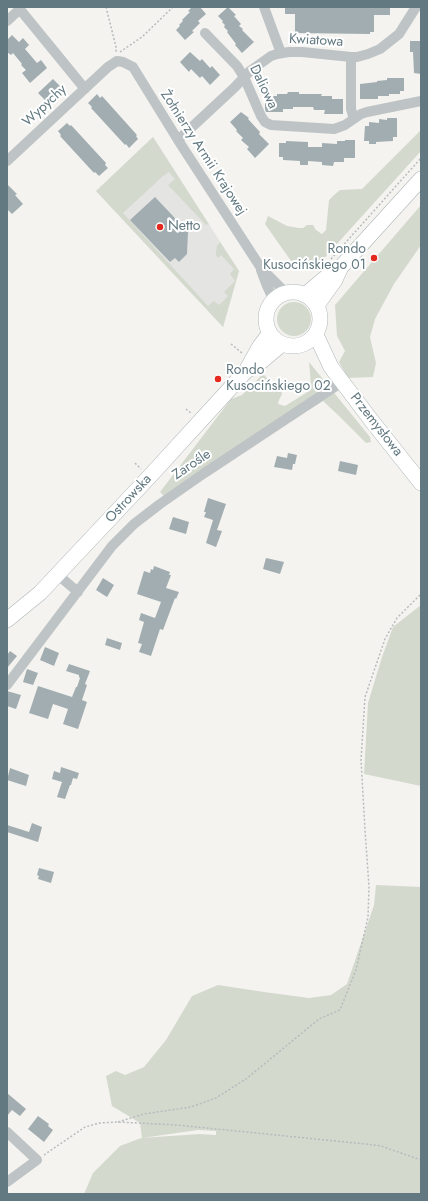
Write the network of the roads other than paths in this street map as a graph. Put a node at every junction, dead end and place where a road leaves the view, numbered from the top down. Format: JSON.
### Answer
{"nodes":[{"id":1,"x":264,"y":7,"type":"edge"},
{"id":2,"x":416,"y":7,"type":"edge"},
{"id":3,"x":19,"y":8,"type":"edge"},
{"id":4,"x":7,"y":20,"type":"edge"},
{"id":5,"x":205,"y":33,"type":"dead end"},
{"id":6,"x":281,"y":53,"type":"junction"},
{"id":7,"x":351,"y":57,"type":"junction"},
{"id":8,"x":117,"y":58,"type":"joint"},
{"id":9,"x":244,"y":77,"type":"junction"},
{"id":10,"x":85,"y":89,"type":"junction"},
{"id":11,"x":421,"y":101,"type":"edge"},
{"id":12,"x":354,"y":118,"type":"junction"},
{"id":13,"x":178,"y":140,"type":"junction"},
{"id":14,"x":7,"y":161,"type":"edge"},
{"id":15,"x":421,"y":179,"type":"edge"},
{"id":16,"x":334,"y":265,"type":"junction"},
{"id":17,"x":305,"y":295,"type":"junction"},
{"id":18,"x":280,"y":297,"type":"junction"},
{"id":19,"x":317,"y":305,"type":"junction"},
{"id":20,"x":270,"y":333,"type":"junction"},
{"id":21,"x":310,"y":340,"type":"junction"},
{"id":22,"x":282,"y":344,"type":"junction"},
{"id":23,"x":249,"y":366,"type":"junction"},
{"id":24,"x":342,"y":382,"type":"junction"},
{"id":25,"x":421,"y":483,"type":"edge"},
{"id":26,"x":58,"y":575,"type":"junction"},
{"id":27,"x":78,"y":592,"type":"junction"},
{"id":28,"x":7,"y":620,"type":"edge"},
{"id":29,"x":7,"y":685,"type":"edge"},
{"id":30,"x":7,"y":1132,"type":"edge"},
{"id":31,"x":7,"y":1182,"type":"edge"}],
"edges":[{"from":1,"to":6,"type":"street"},
{"from":2,"to":7,"type":"street","name":"Kwiatowa"},
{"from":3,"to":4,"type":"street"},
{"from":3,"to":10,"type":"street","name":"Wypychy"},
{"from":5,"to":9,"type":"street","name":"Daliowa"},
{"from":6,"to":7,"type":"street","name":"Kwiatowa"},
{"from":6,"to":9,"type":"street","name":"Kwiatowa"},
{"from":7,"to":12,"type":"street"},
{"from":8,"to":10,"type":"street","name":"Wypychy"},
{"from":8,"to":13,"type":"street","name":"Żołnierzy Armii Krajowej"},
{"from":9,"to":12,"type":"street","name":"Daliowa"},
{"from":9,"to":13,"type":"street","name":"Kwiatowa"},
{"from":10,"to":14,"type":"street","name":"Wypychy"},
{"from":11,"to":12,"type":"street","name":"Daliowa"},
{"from":13,"to":18,"type":"street","name":"Żołnierzy Armii Krajowej"},
{"from":15,"to":16,"type":"main road"},
{"from":16,"to":17,"type":"main road"},
{"from":16,"to":19,"type":"main road"},
{"from":17,"to":18,"type":"main road"},
{"from":17,"to":19,"type":"main road"},
{"from":18,"to":20,"type":"main road"},
{"from":19,"to":21,"type":"main road"},
{"from":20,"to":22,"type":"main road"},
{"from":20,"to":23,"type":"main road","name":"Ostrowska"},
{"from":21,"to":22,"type":"main road"},
{"from":21,"to":24,"type":"main road","name":"Przemysłowa"},
{"from":22,"to":23,"type":"main road","name":"Ostrowska"},
{"from":23,"to":26,"type":"main road","name":"Ostrowska"},
{"from":24,"to":25,"type":"main road","name":"Przemysłowa"},
{"from":24,"to":27,"type":"street","name":"Zarośle"},
{"from":26,"to":27,"type":"street"},
{"from":26,"to":28,"type":"main road","name":"Ostrowska"},
{"from":27,"to":29,"type":"street","name":"Zarośle"},
{"from":30,"to":31,"type":"street"}]}
